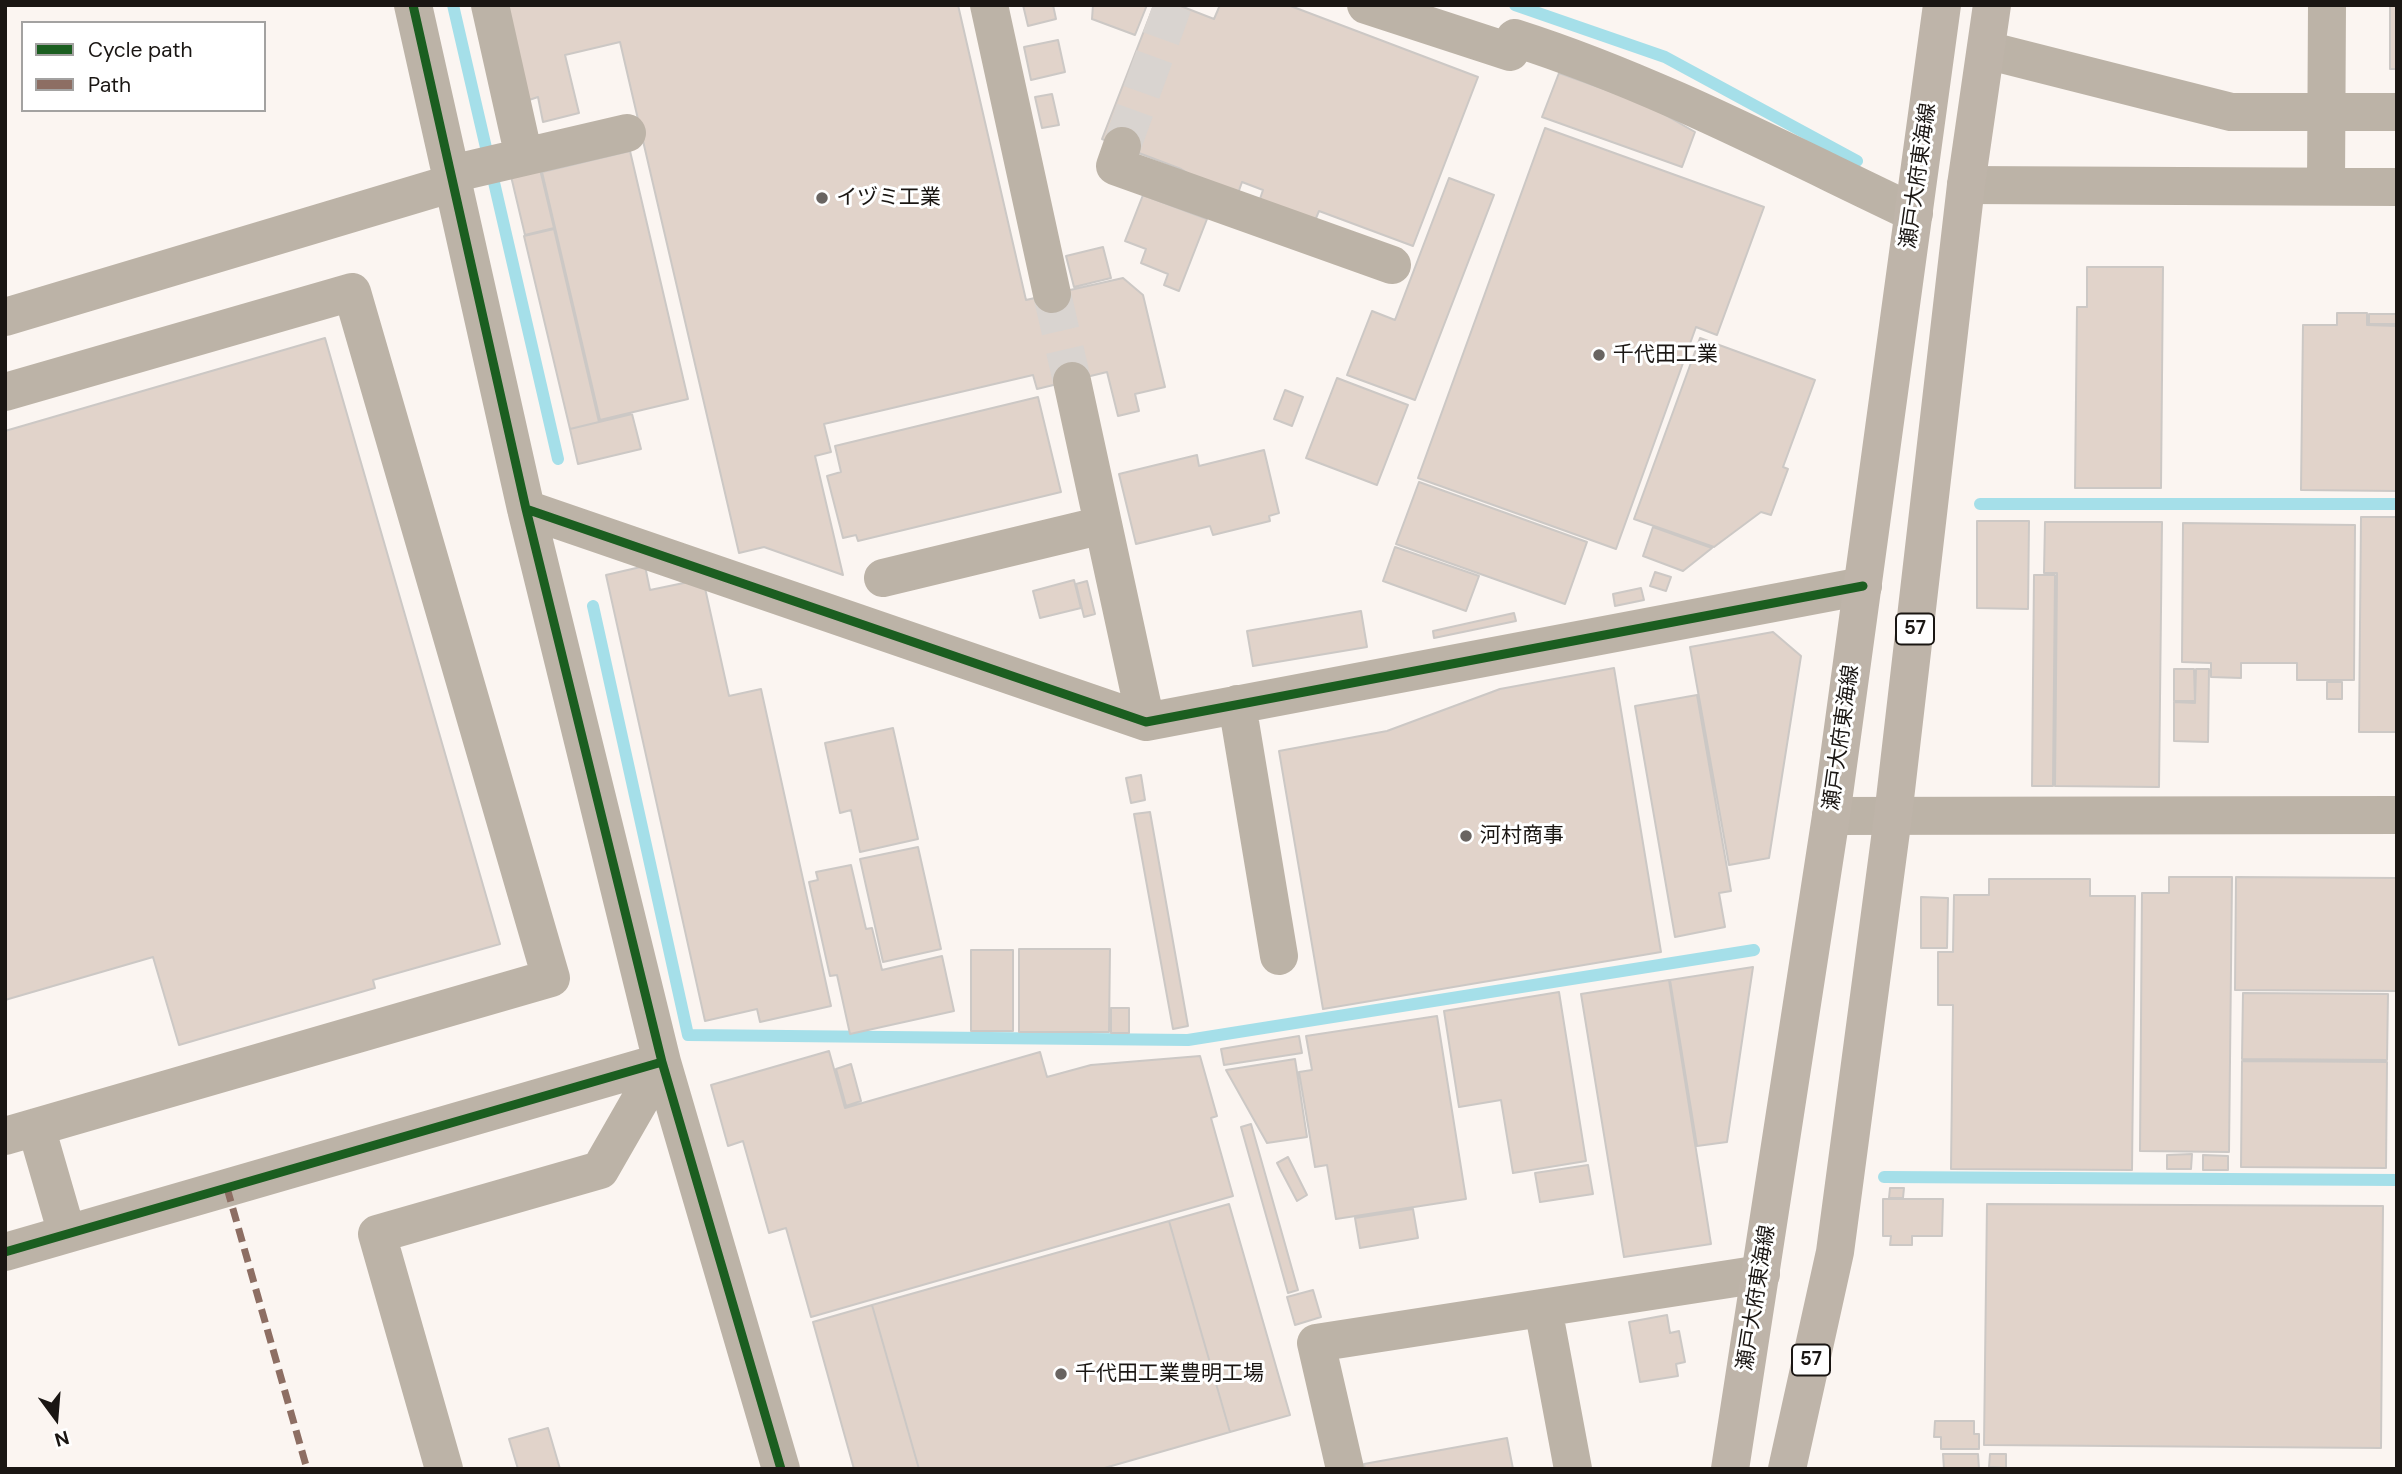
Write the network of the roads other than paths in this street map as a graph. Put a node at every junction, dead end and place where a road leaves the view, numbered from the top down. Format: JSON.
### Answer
{"nodes":[{"id":1,"x":413,"y":5,"type":"edge"},
{"id":2,"x":490,"y":5,"type":"edge"},
{"id":3,"x":989,"y":5,"type":"edge"},
{"id":4,"x":1366,"y":5,"type":"edge"},
{"id":5,"x":1942,"y":5,"type":"edge"},
{"id":6,"x":1992,"y":5,"type":"edge"},
{"id":7,"x":2326,"y":5,"type":"edge"},
{"id":8,"x":1986,"y":50,"type":"junction"},
{"id":9,"x":2326,"y":112,"type":"junction"},
{"id":10,"x":2397,"y":112,"type":"edge"},
{"id":11,"x":627,"y":133,"type":"dead end"},
{"id":12,"x":1122,"y":146,"type":"tunnel mouth"},
{"id":13,"x":481,"y":169,"type":"junction"},
{"id":14,"x":1966,"y":185,"type":"junction"},
{"id":15,"x":2326,"y":187,"type":"junction"},
{"id":16,"x":2397,"y":187,"type":"edge"},
{"id":17,"x":1914,"y":213,"type":"junction"},
{"id":18,"x":1392,"y":265,"type":"dead end"},
{"id":19,"x":1052,"y":294,"type":"tunnel mouth"},
{"id":20,"x":5,"y":317,"type":"edge"},
{"id":21,"x":1072,"y":381,"type":"tunnel mouth"},
{"id":22,"x":5,"y":392,"type":"edge"},
{"id":23,"x":526,"y":509,"type":"junction"},
{"id":24,"x":1103,"y":525,"type":"junction"},
{"id":25,"x":883,"y":578,"type":"dead end"},
{"id":26,"x":1863,"y":586,"type":"junction"},
{"id":27,"x":1237,"y":704,"type":"junction"},
{"id":28,"x":1146,"y":722,"type":"junction"},
{"id":29,"x":2397,"y":815,"type":"edge"},
{"id":30,"x":1831,"y":816,"type":"junction"},
{"id":31,"x":1893,"y":816,"type":"junction"},
{"id":32,"x":1279,"y":956,"type":"dead end"},
{"id":33,"x":662,"y":1062,"type":"junction"},
{"id":34,"x":20,"y":1131,"type":"edge"},
{"id":35,"x":67,"y":1234,"type":"junction"},
{"id":36,"x":5,"y":1252,"type":"edge"},
{"id":37,"x":1761,"y":1274,"type":"junction"},
{"id":38,"x":1543,"y":1308,"type":"junction"},
{"id":39,"x":444,"y":1469,"type":"edge"},
{"id":40,"x":781,"y":1469,"type":"edge"},
{"id":41,"x":1345,"y":1469,"type":"edge"},
{"id":42,"x":1573,"y":1469,"type":"edge"},
{"id":43,"x":1730,"y":1469,"type":"edge"},
{"id":44,"x":1787,"y":1469,"type":"edge"}],
"edges":[{"from":1,"to":13,"type":"street"},
{"from":2,"to":13,"type":"street"},
{"from":3,"to":19,"type":"street"},
{"from":4,"to":17,"type":"street"},
{"from":5,"to":17,"type":"main road","name":"瀬戸大府東海線"},
{"from":6,"to":8,"type":"main road","number":"57"},
{"from":7,"to":9,"type":"street"},
{"from":8,"to":9,"type":"street"},
{"from":8,"to":14,"type":"main road","number":"57"},
{"from":9,"to":10,"type":"street"},
{"from":9,"to":15,"type":"street"},
{"from":11,"to":13,"type":"street"},
{"from":12,"to":18,"type":"street"},
{"from":13,"to":20,"type":"street"},
{"from":13,"to":23,"type":"street"},
{"from":14,"to":15,"type":"street"},
{"from":14,"to":31,"type":"main road","number":"57"},
{"from":15,"to":16,"type":"street"},
{"from":17,"to":26,"type":"main road","name":"瀬戸大府東海線"},
{"from":21,"to":24,"type":"street"},
{"from":22,"to":34,"type":"street"},
{"from":23,"to":28,"type":"street"},
{"from":23,"to":33,"type":"street"},
{"from":24,"to":25,"type":"street"},
{"from":24,"to":28,"type":"street"},
{"from":26,"to":27,"type":"street"},
{"from":26,"to":30,"type":"main road","name":"瀬戸大府東海線"},
{"from":27,"to":28,"type":"street"},
{"from":27,"to":32,"type":"street"},
{"from":29,"to":31,"type":"street"},
{"from":30,"to":31,"type":"street"},
{"from":30,"to":37,"type":"main road","name":"瀬戸大府東海線"},
{"from":31,"to":44,"type":"main road","number":"57"},
{"from":33,"to":35,"type":"street"},
{"from":33,"to":39,"type":"street"},
{"from":33,"to":40,"type":"street"},
{"from":34,"to":35,"type":"street"},
{"from":35,"to":36,"type":"street"},
{"from":37,"to":38,"type":"street"},
{"from":37,"to":43,"type":"main road","name":"瀬戸大府東海線"},
{"from":38,"to":41,"type":"street"},
{"from":38,"to":42,"type":"street"}]}
